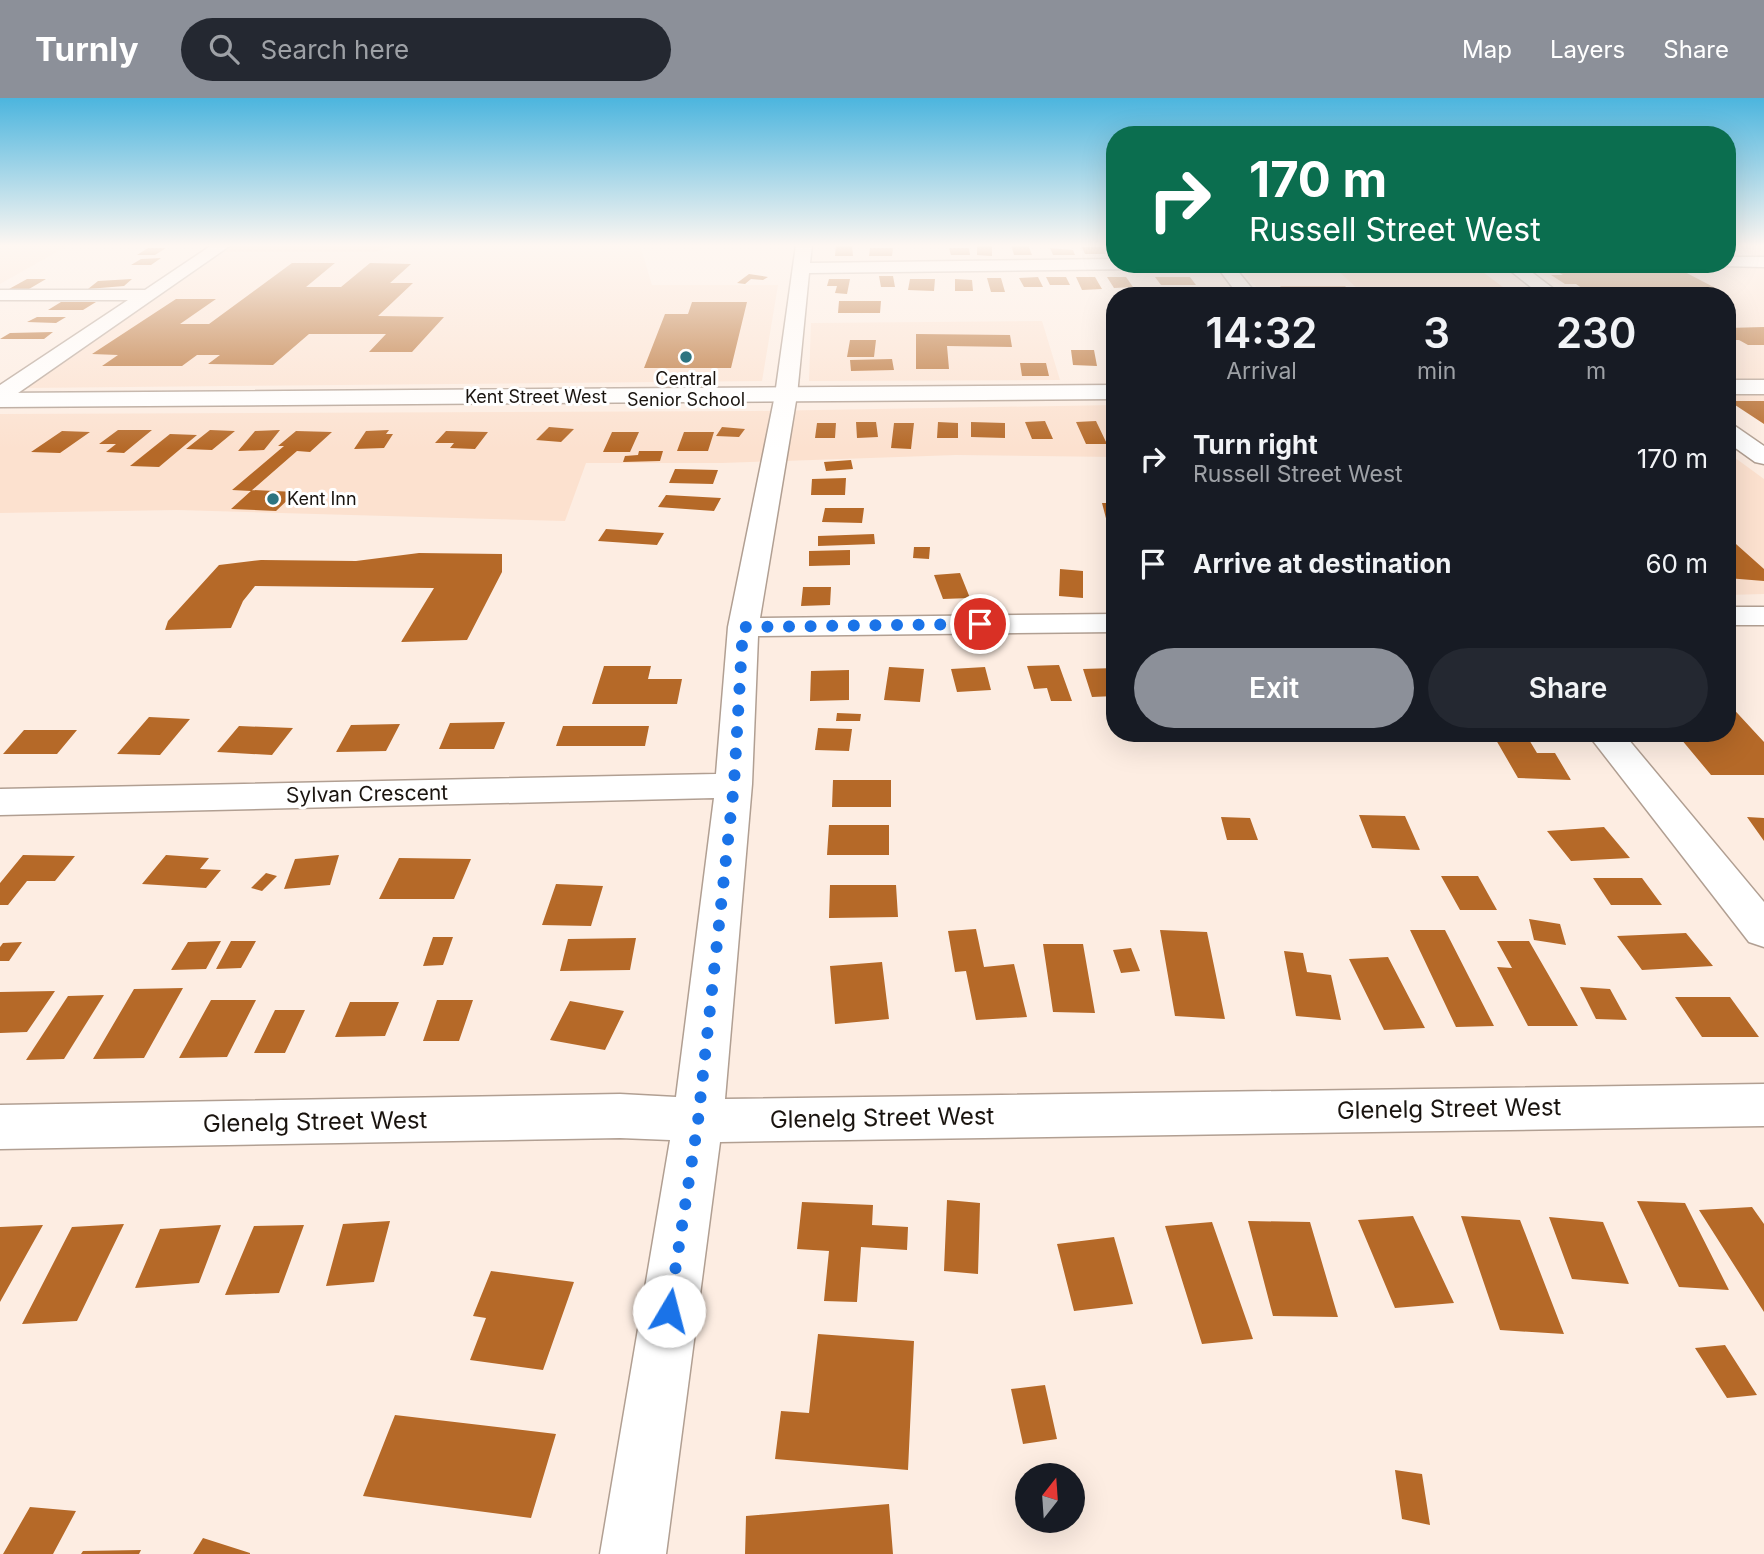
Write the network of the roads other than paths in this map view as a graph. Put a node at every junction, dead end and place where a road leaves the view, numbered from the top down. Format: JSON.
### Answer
{"nodes":[{"id":1,"x":123,"y":313,"type":"edge"},
{"id":2,"x":795,"y":313,"type":"edge"},
{"id":3,"x":1736,"y":387,"type":"edge"},
{"id":4,"x":1764,"y":387,"type":"edge"},
{"id":5,"x":1106,"y":392,"type":"edge"},
{"id":6,"x":0,"y":394,"type":"edge"},
{"id":7,"x":786,"y":395,"type":"junction"},
{"id":8,"x":0,"y":400,"type":"edge"},
{"id":9,"x":1736,"y":422,"type":"edge"},
{"id":10,"x":1736,"y":437,"type":"edge"},
{"id":11,"x":1764,"y":441,"type":"edge"},
{"id":12,"x":1764,"y":457,"type":"edge"},
{"id":13,"x":1736,"y":616,"type":"edge"},
{"id":14,"x":1764,"y":616,"type":"edge"},
{"id":15,"x":1106,"y":623,"type":"edge"},
{"id":16,"x":743,"y":627,"type":"junction"},
{"id":17,"x":1611,"y":742,"type":"edge"},
{"id":18,"x":734,"y":784,"type":"junction"},
{"id":19,"x":0,"y":802,"type":"edge"},
{"id":20,"x":1764,"y":931,"type":"edge"},
{"id":21,"x":1764,"y":1105,"type":"edge"},
{"id":22,"x":698,"y":1121,"type":"junction"},
{"id":23,"x":0,"y":1128,"type":"edge"},
{"id":24,"x":633,"y":1554,"type":"edge"}],
"edges":[{"from":1,"to":6,"type":"street"},
{"from":2,"to":7,"type":"street"},
{"from":3,"to":4,"type":"street"},
{"from":5,"to":7,"type":"street","name":"Kent Street West"},
{"from":7,"to":8,"type":"street","name":"Kent Street West"},
{"from":7,"to":16,"type":"street"},
{"from":9,"to":11,"type":"street"},
{"from":10,"to":12,"type":"street"},
{"from":13,"to":14,"type":"street"},
{"from":15,"to":16,"type":"street"},
{"from":16,"to":18,"type":"street"},
{"from":17,"to":20,"type":"street"},
{"from":18,"to":19,"type":"street","name":"Sylvan Crescent"},
{"from":18,"to":22,"type":"street"},
{"from":21,"to":22,"type":"street","name":"Glenelg Street West"},
{"from":22,"to":23,"type":"street","name":"Glenelg Street West"},
{"from":22,"to":24,"type":"street"}]}
